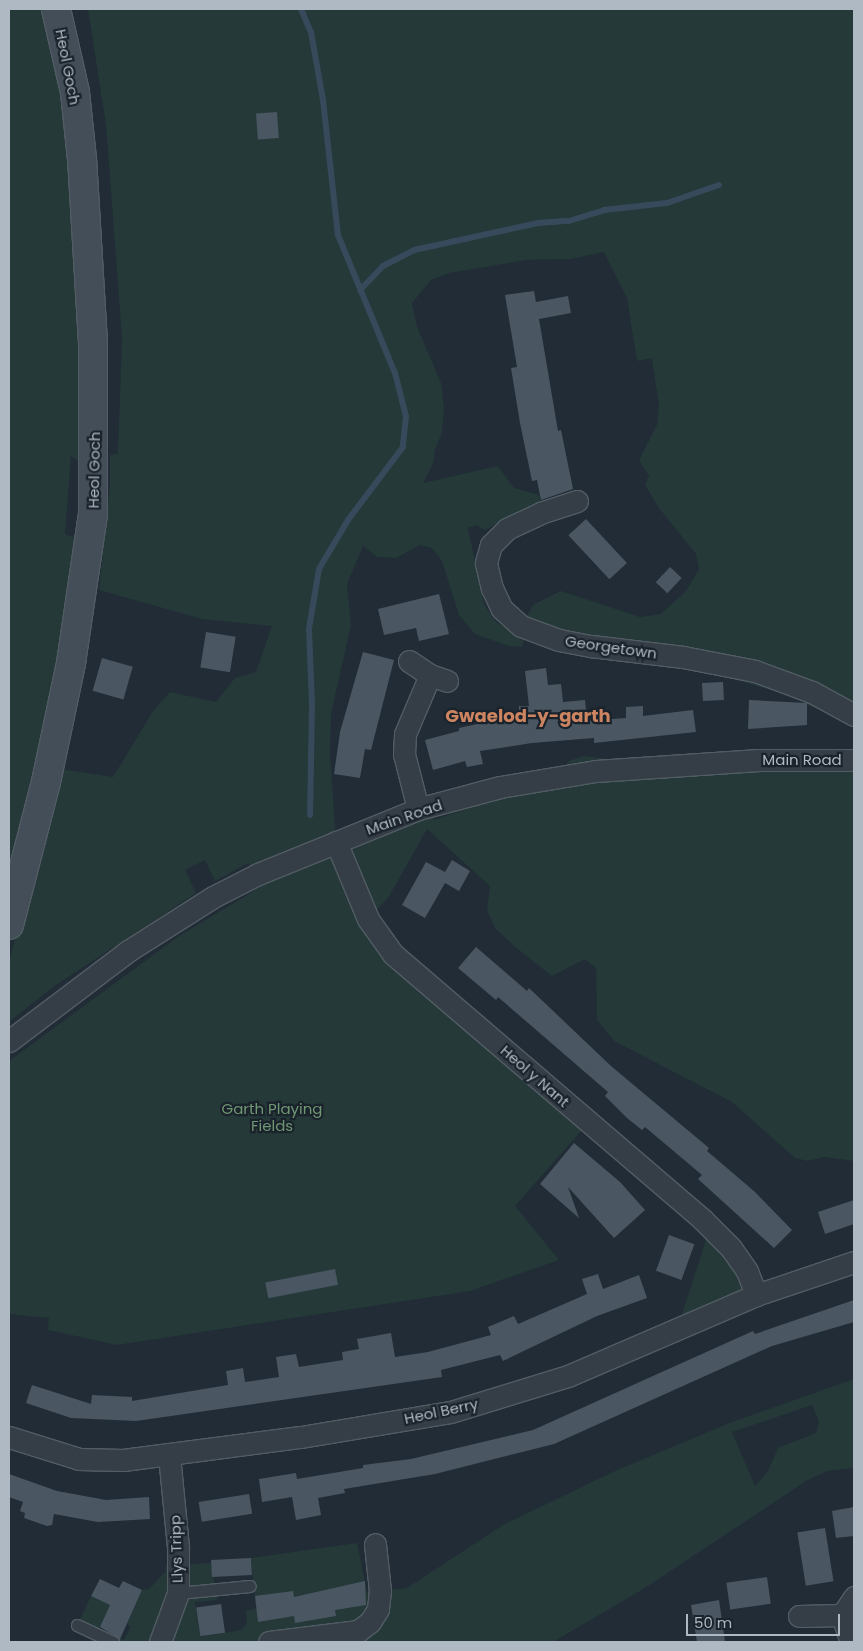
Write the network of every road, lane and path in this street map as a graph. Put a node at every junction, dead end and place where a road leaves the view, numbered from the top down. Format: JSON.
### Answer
{"nodes":[{"id":1,"x":56,"y":9,"type":"edge"},
{"id":2,"x":577,"y":501,"type":"dead end"},
{"id":3,"x":409,"y":662,"type":"dead end"},
{"id":4,"x":854,"y":715,"type":"edge"},
{"id":5,"x":854,"y":760,"type":"edge"},
{"id":6,"x":418,"y":809,"type":"junction"},
{"id":7,"x":336,"y":842,"type":"junction"},
{"id":8,"x":9,"y":925,"type":"edge"},
{"id":9,"x":9,"y":1041,"type":"edge"},
{"id":10,"x":854,"y":1262,"type":"edge"},
{"id":11,"x":756,"y":1295,"type":"junction"},
{"id":12,"x":9,"y":1437,"type":"edge"},
{"id":13,"x":169,"y":1456,"type":"junction"},
{"id":14,"x":375,"y":1544,"type":"dead end"},
{"id":15,"x":250,"y":1586,"type":"dead end"},
{"id":16,"x":178,"y":1593,"type":"junction"},
{"id":17,"x":854,"y":1597,"type":"edge"},
{"id":18,"x":842,"y":1615,"type":"junction"},
{"id":19,"x":799,"y":1616,"type":"dead end"},
{"id":20,"x":77,"y":1625,"type":"dead end"},
{"id":21,"x":295,"y":1640,"type":"edge"},
{"id":22,"x":163,"y":1641,"type":"edge"},
{"id":23,"x":113,"y":1642,"type":"edge"},
{"id":24,"x":269,"y":1642,"type":"edge"},
{"id":25,"x":851,"y":1642,"type":"edge"}],
"edges":[{"from":1,"to":8,"type":"street","name":"Heol Goch"},
{"from":2,"to":4,"type":"street","name":"Georgetown"},
{"from":3,"to":6,"type":"street"},
{"from":5,"to":6,"type":"street","name":"Main Road"},
{"from":6,"to":7,"type":"street","name":"Main Road"},
{"from":7,"to":9,"type":"street","name":"Main Road"},
{"from":7,"to":11,"type":"street","name":"Heol y Nant"},
{"from":10,"to":11,"type":"street","name":"Heol Berry"},
{"from":11,"to":13,"type":"street","name":"Heol Berry"},
{"from":12,"to":13,"type":"street","name":"Heol Berry"},
{"from":13,"to":16,"type":"street","name":"Llys Tripp"},
{"from":14,"to":21,"type":"street"},
{"from":15,"to":16,"type":"lane"},
{"from":16,"to":22,"type":"street","name":"Llys Tripp"},
{"from":17,"to":18,"type":"street"},
{"from":18,"to":19,"type":"street"},
{"from":18,"to":25,"type":"street"},
{"from":20,"to":23,"type":"lane"},
{"from":21,"to":24,"type":"street"}]}
